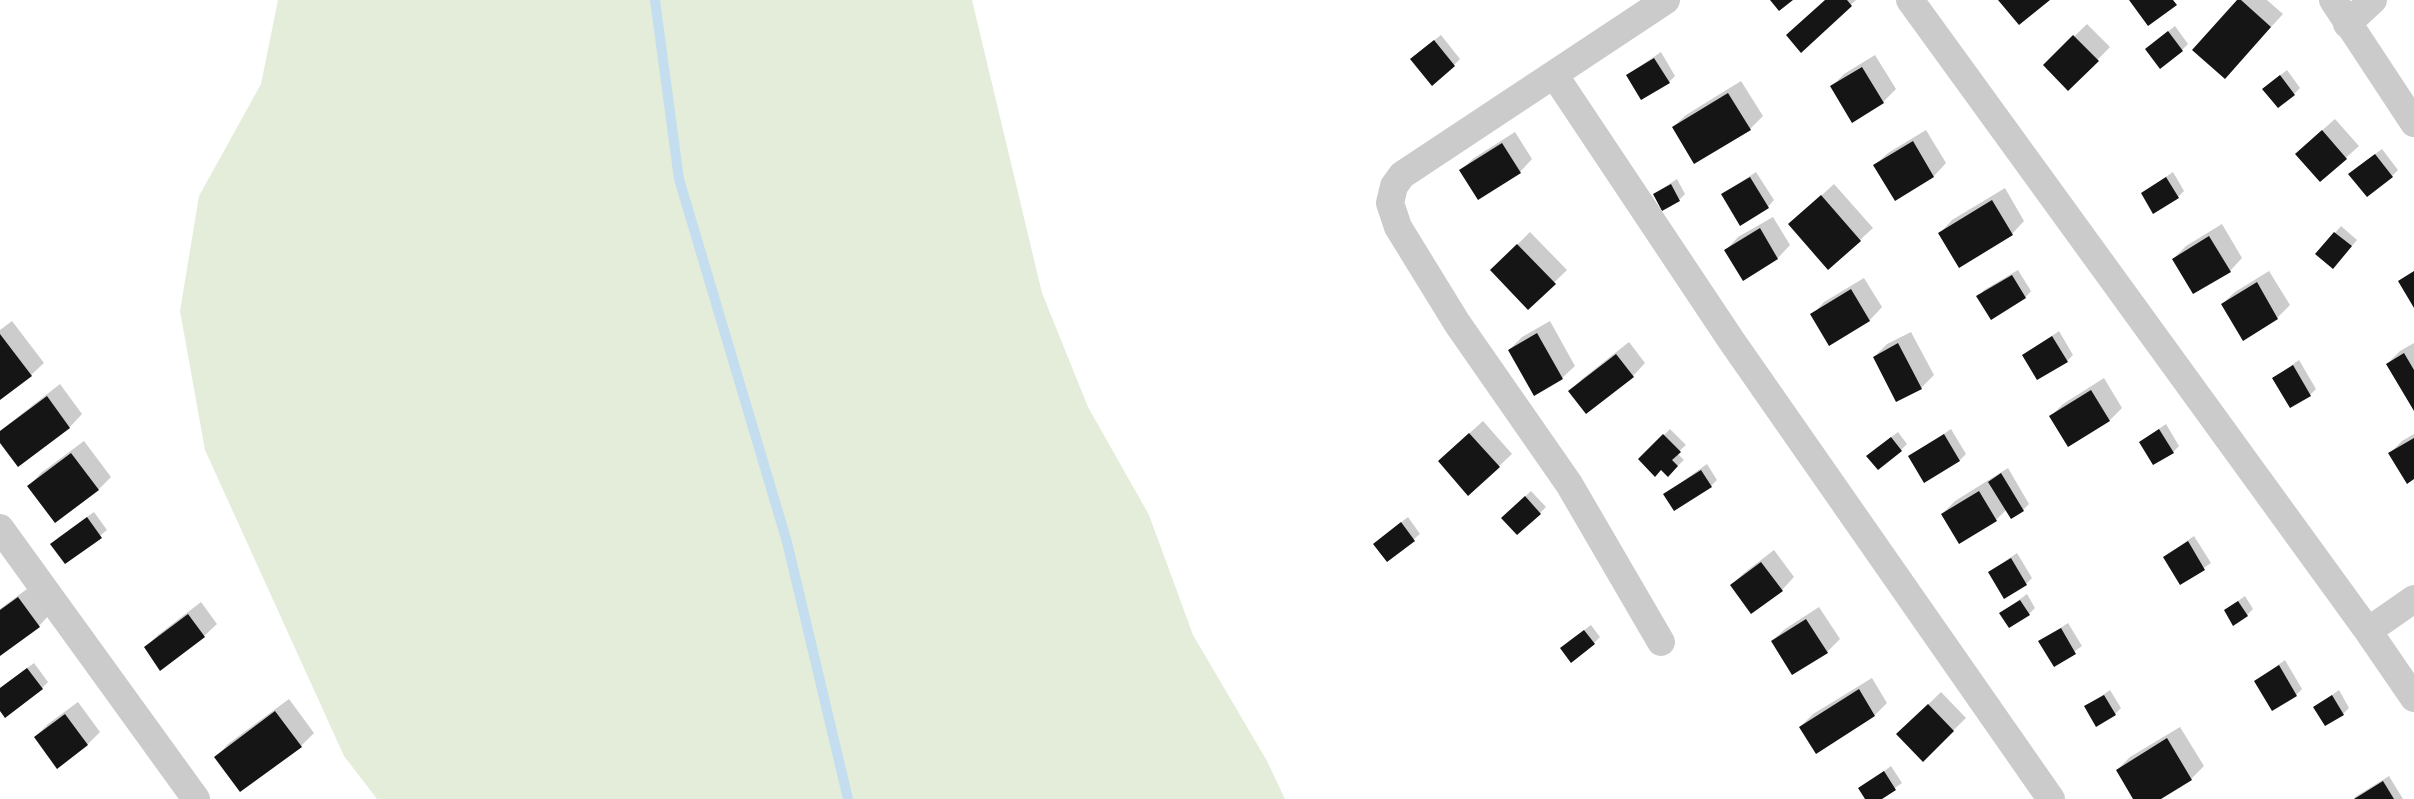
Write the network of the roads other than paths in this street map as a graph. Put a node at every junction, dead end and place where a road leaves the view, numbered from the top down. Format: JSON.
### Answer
{"nodes":[{"id":1,"x":1910,"y":0,"type":"edge"},
{"id":2,"x":2333,"y":0,"type":"edge"},
{"id":3,"x":2373,"y":0,"type":"edge"},
{"id":4,"x":1656,"y":2,"type":"edge"},
{"id":5,"x":2346,"y":24,"type":"junction"},
{"id":6,"x":1555,"y":76,"type":"junction"},
{"id":7,"x":2414,"y":123,"type":"edge"},
{"id":8,"x":0,"y":528,"type":"edge"},
{"id":9,"x":2414,"y":599,"type":"edge"},
{"id":10,"x":2368,"y":631,"type":"junction"},
{"id":11,"x":1661,"y":642,"type":"dead end"},
{"id":12,"x":2414,"y":698,"type":"edge"},
{"id":13,"x":196,"y":799,"type":"edge"},
{"id":14,"x":2050,"y":799,"type":"edge"}],
"edges":[{"from":1,"to":10,"type":"street"},
{"from":2,"to":5,"type":"street"},
{"from":3,"to":5,"type":"street"},
{"from":4,"to":6,"type":"street"},
{"from":5,"to":7,"type":"street"},
{"from":6,"to":11,"type":"street"},
{"from":6,"to":14,"type":"street"},
{"from":8,"to":13,"type":"street"},
{"from":9,"to":10,"type":"street"},
{"from":10,"to":12,"type":"street"}]}
